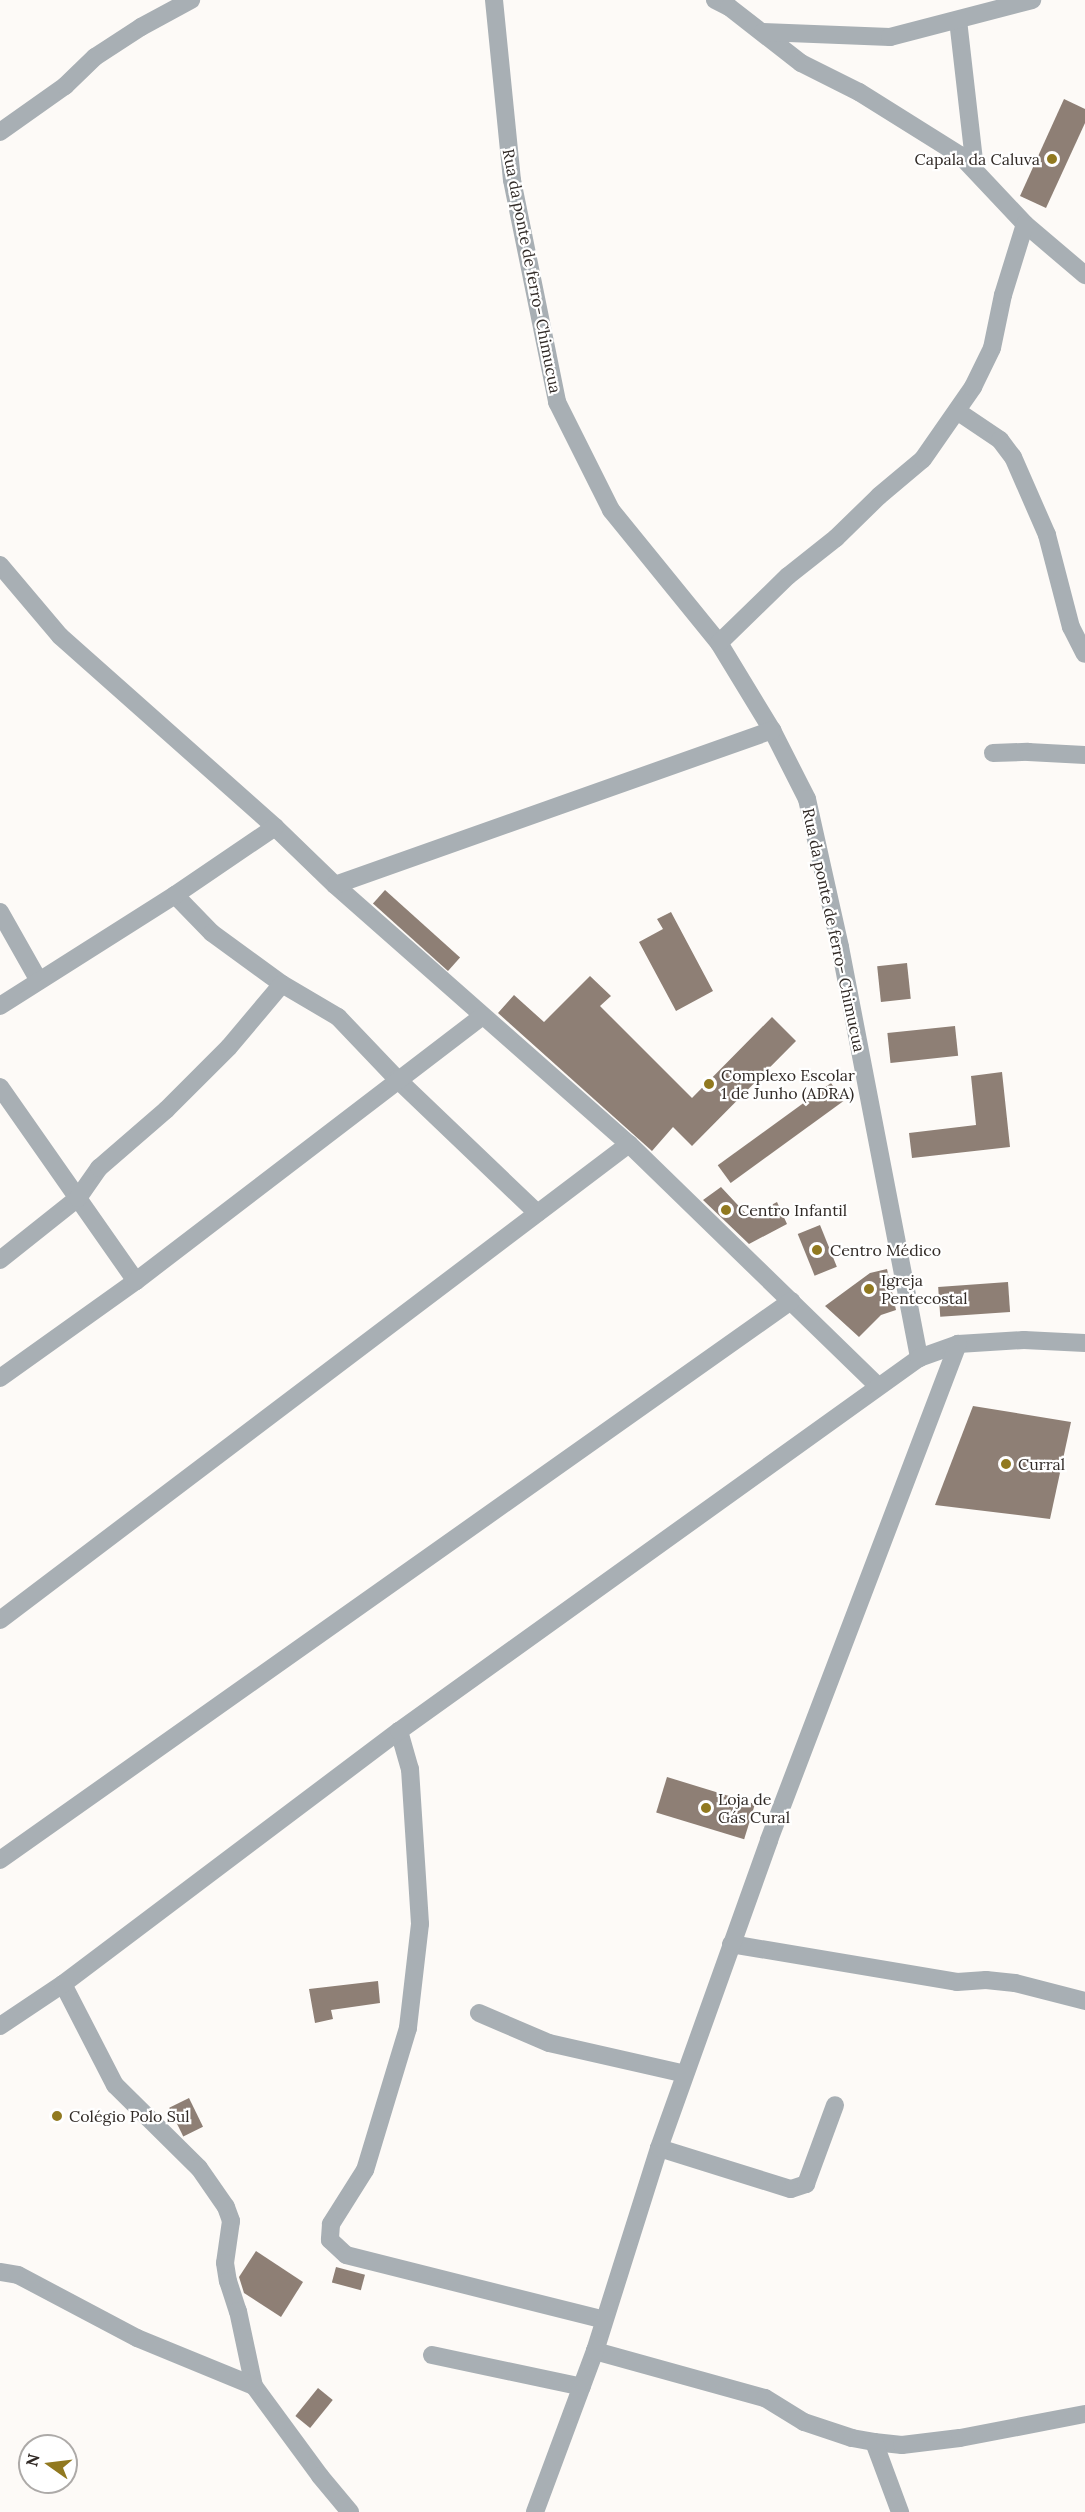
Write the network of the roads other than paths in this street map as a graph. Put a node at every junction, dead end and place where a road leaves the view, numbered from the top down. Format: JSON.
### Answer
{"nodes":[{"id":1,"x":191,"y":0,"type":"edge"},
{"id":2,"x":494,"y":0,"type":"edge"},
{"id":3,"x":715,"y":0,"type":"edge"},
{"id":4,"x":1032,"y":0,"type":"edge"},
{"id":5,"x":958,"y":20,"type":"junction"},
{"id":6,"x":763,"y":32,"type":"junction"},
{"id":7,"x":0,"y":132,"type":"edge"},
{"id":8,"x":975,"y":170,"type":"junction"},
{"id":9,"x":1025,"y":224,"type":"junction"},
{"id":10,"x":1085,"y":274,"type":"edge"},
{"id":11,"x":957,"y":411,"type":"junction"},
{"id":12,"x":0,"y":565,"type":"edge"},
{"id":13,"x":719,"y":643,"type":"junction"},
{"id":14,"x":1085,"y":654,"type":"edge"},
{"id":15,"x":772,"y":730,"type":"junction"},
{"id":16,"x":993,"y":753,"type":"dead end"},
{"id":17,"x":1085,"y":755,"type":"edge"},
{"id":18,"x":275,"y":826,"type":"junction"},
{"id":19,"x":335,"y":885,"type":"junction"},
{"id":20,"x":175,"y":895,"type":"junction"},
{"id":21,"x":0,"y":912,"type":"edge"},
{"id":22,"x":39,"y":981,"type":"junction"},
{"id":23,"x":282,"y":984,"type":"junction"},
{"id":24,"x":0,"y":1006,"type":"edge"},
{"id":25,"x":482,"y":1016,"type":"junction"},
{"id":26,"x":397,"y":1079,"type":"junction"},
{"id":27,"x":0,"y":1087,"type":"edge"},
{"id":28,"x":629,"y":1144,"type":"junction"},
{"id":29,"x":78,"y":1198,"type":"junction"},
{"id":30,"x":537,"y":1214,"type":"junction"},
{"id":31,"x":0,"y":1260,"type":"edge"},
{"id":32,"x":136,"y":1281,"type":"junction"},
{"id":33,"x":791,"y":1301,"type":"junction"},
{"id":34,"x":1085,"y":1342,"type":"edge"},
{"id":35,"x":958,"y":1344,"type":"junction"},
{"id":36,"x":919,"y":1358,"type":"junction"},
{"id":37,"x":0,"y":1378,"type":"edge"},
{"id":38,"x":878,"y":1386,"type":"junction"},
{"id":39,"x":0,"y":1620,"type":"edge"},
{"id":40,"x":399,"y":1731,"type":"junction"},
{"id":41,"x":0,"y":1860,"type":"edge"},
{"id":42,"x":731,"y":1944,"type":"junction"},
{"id":43,"x":63,"y":1984,"type":"junction"},
{"id":44,"x":1085,"y":2001,"type":"edge"},
{"id":45,"x":479,"y":2013,"type":"dead end"},
{"id":46,"x":0,"y":2026,"type":"edge"},
{"id":47,"x":685,"y":2074,"type":"junction"},
{"id":48,"x":835,"y":2105,"type":"dead end"},
{"id":49,"x":659,"y":2148,"type":"junction"},
{"id":50,"x":0,"y":2272,"type":"edge"},
{"id":51,"x":604,"y":2320,"type":"junction"},
{"id":52,"x":595,"y":2351,"type":"junction"},
{"id":53,"x":432,"y":2355,"type":"dead end"},
{"id":54,"x":254,"y":2386,"type":"junction"},
{"id":55,"x":582,"y":2388,"type":"junction"},
{"id":56,"x":1085,"y":2414,"type":"edge"},
{"id":57,"x":874,"y":2442,"type":"junction"},
{"id":58,"x":350,"y":2512,"type":"edge"},
{"id":59,"x":535,"y":2512,"type":"edge"},
{"id":60,"x":900,"y":2512,"type":"edge"}],
"edges":[{"from":1,"to":7,"type":"street"},
{"from":2,"to":13,"type":"street","name":"Rua da ponte de ferro- Chimucua"},
{"from":3,"to":6,"type":"street"},
{"from":4,"to":5,"type":"street"},
{"from":5,"to":6,"type":"street"},
{"from":5,"to":8,"type":"street"},
{"from":6,"to":8,"type":"street"},
{"from":8,"to":9,"type":"street"},
{"from":9,"to":10,"type":"street"},
{"from":9,"to":11,"type":"street"},
{"from":11,"to":13,"type":"street"},
{"from":11,"to":14,"type":"street"},
{"from":12,"to":18,"type":"street"},
{"from":13,"to":15,"type":"street","name":"Rua da ponte de ferro- Chimucua"},
{"from":15,"to":19,"type":"street"},
{"from":15,"to":36,"type":"street","name":"Rua da ponte de ferro- Chimucua"},
{"from":16,"to":17,"type":"street"},
{"from":18,"to":19,"type":"street"},
{"from":18,"to":20,"type":"street"},
{"from":19,"to":25,"type":"street"},
{"from":20,"to":22,"type":"street"},
{"from":20,"to":23,"type":"street"},
{"from":21,"to":22,"type":"street"},
{"from":22,"to":24,"type":"street"},
{"from":23,"to":26,"type":"street"},
{"from":23,"to":29,"type":"street"},
{"from":25,"to":26,"type":"street"},
{"from":25,"to":28,"type":"street"},
{"from":26,"to":30,"type":"street"},
{"from":26,"to":32,"type":"street"},
{"from":27,"to":29,"type":"street"},
{"from":28,"to":30,"type":"street"},
{"from":28,"to":33,"type":"street"},
{"from":29,"to":31,"type":"street"},
{"from":29,"to":32,"type":"street"},
{"from":30,"to":39,"type":"street"},
{"from":32,"to":37,"type":"street"},
{"from":33,"to":38,"type":"street"},
{"from":33,"to":41,"type":"street"},
{"from":34,"to":35,"type":"street"},
{"from":35,"to":36,"type":"street"},
{"from":35,"to":42,"type":"street"},
{"from":36,"to":38,"type":"street"},
{"from":38,"to":40,"type":"street"},
{"from":40,"to":43,"type":"street"},
{"from":40,"to":51,"type":"street"},
{"from":42,"to":44,"type":"street"},
{"from":42,"to":47,"type":"street"},
{"from":43,"to":46,"type":"street"},
{"from":43,"to":54,"type":"street"},
{"from":45,"to":47,"type":"street"},
{"from":47,"to":49,"type":"street"},
{"from":48,"to":49,"type":"street"},
{"from":49,"to":51,"type":"street"},
{"from":50,"to":54,"type":"street"},
{"from":51,"to":52,"type":"street"},
{"from":52,"to":55,"type":"street"},
{"from":52,"to":57,"type":"street"},
{"from":53,"to":55,"type":"street"},
{"from":54,"to":58,"type":"street"},
{"from":55,"to":59,"type":"street"},
{"from":56,"to":57,"type":"street"},
{"from":57,"to":60,"type":"street"}]}
